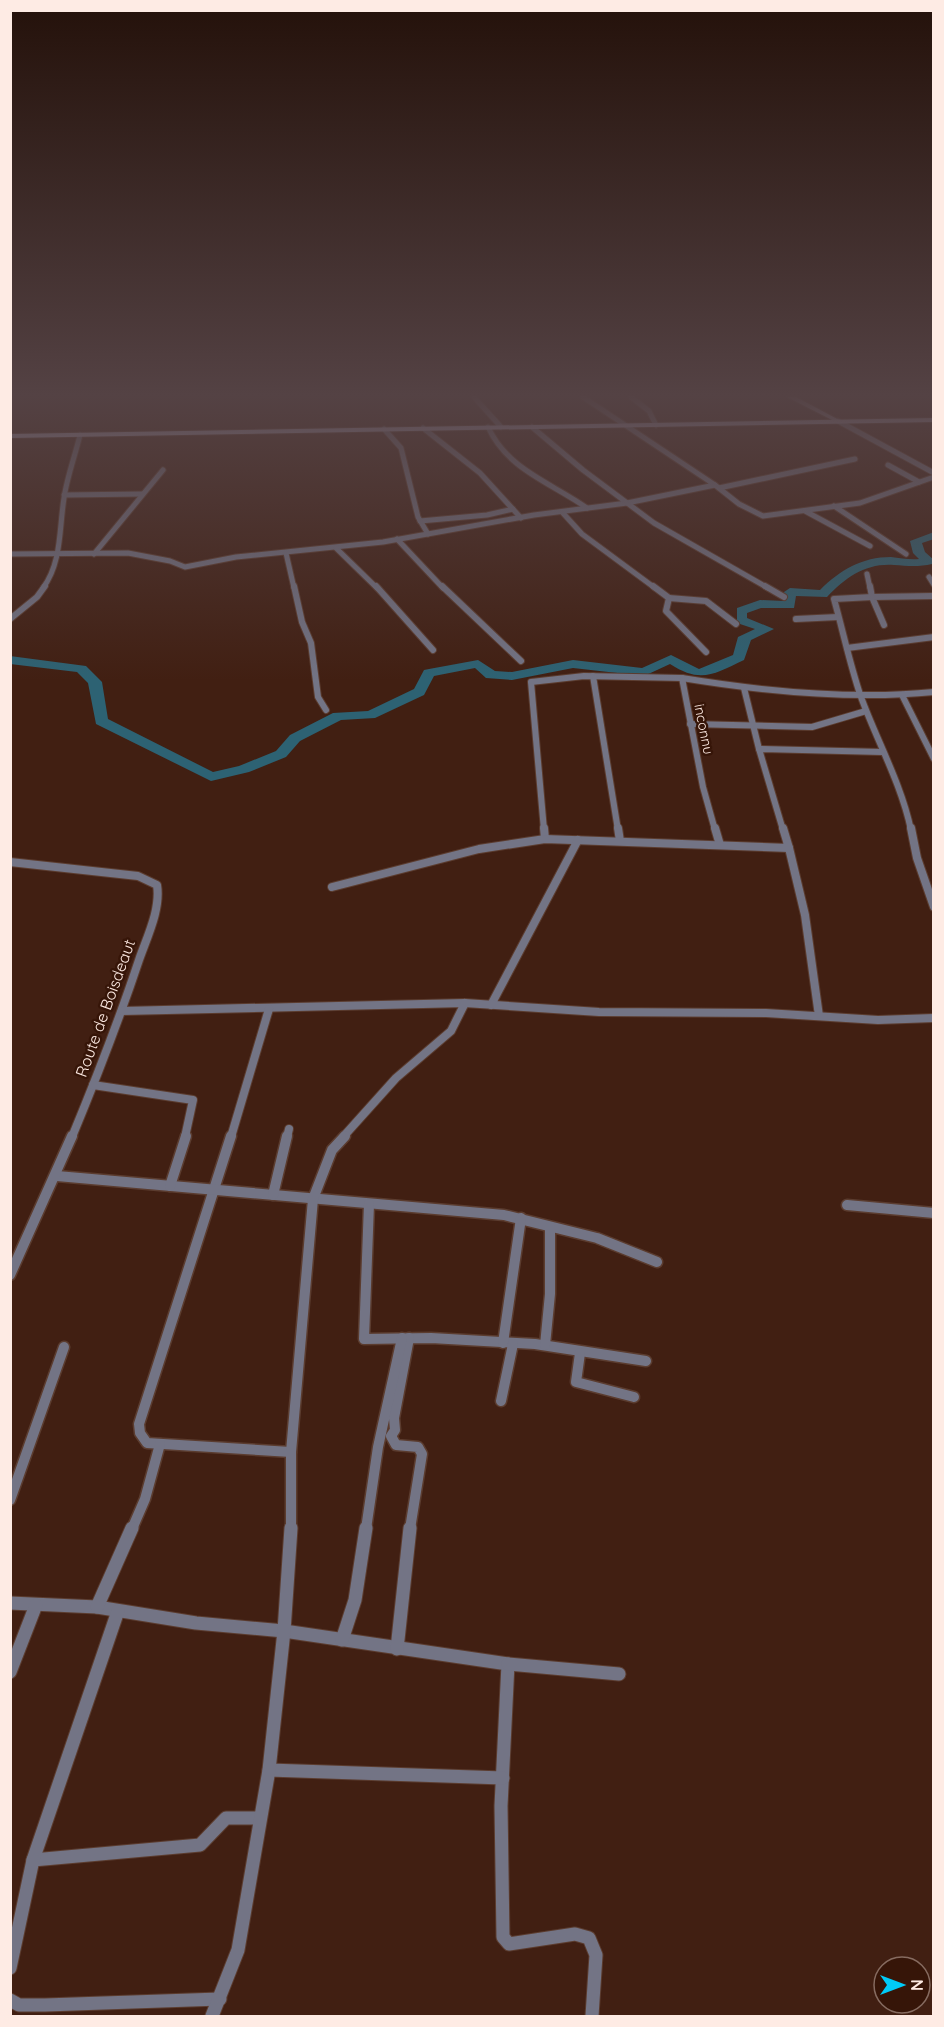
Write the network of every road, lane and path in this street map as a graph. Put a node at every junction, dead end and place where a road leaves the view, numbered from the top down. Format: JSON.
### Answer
{"nodes":[{"id":1,"x":65,"y":492,"type":"edge"},
{"id":2,"x":144,"y":492,"type":"edge"},
{"id":3,"x":413,"y":492,"type":"edge"},
{"id":4,"x":497,"y":492,"type":"edge"},
{"id":5,"x":564,"y":492,"type":"edge"},
{"id":6,"x":612,"y":492,"type":"edge"},
{"id":7,"x":691,"y":492,"type":"edge"},
{"id":8,"x":723,"y":492,"type":"edge"},
{"id":9,"x":892,"y":492,"type":"edge"},
{"id":10,"x":142,"y":494,"type":"junction"},
{"id":11,"x":64,"y":495,"type":"junction"},
{"id":12,"x":627,"y":503,"type":"junction"},
{"id":13,"x":834,"y":506,"type":"junction"},
{"id":14,"x":587,"y":508,"type":"junction"},
{"id":15,"x":513,"y":509,"type":"junction"},
{"id":16,"x":805,"y":511,"type":"junction"},
{"id":17,"x":562,"y":512,"type":"junction"},
{"id":18,"x":521,"y":518,"type":"junction"},
{"id":19,"x":420,"y":521,"type":"junction"},
{"id":20,"x":428,"y":534,"type":"junction"},
{"id":21,"x":397,"y":539,"type":"junction"},
{"id":22,"x":870,"y":546,"type":"dead end"},
{"id":23,"x":336,"y":548,"type":"junction"},
{"id":24,"x":286,"y":553,"type":"junction"},
{"id":25,"x":10,"y":554,"type":"edge"},
{"id":26,"x":57,"y":554,"type":"junction"},
{"id":27,"x":94,"y":554,"type":"junction"},
{"id":28,"x":906,"y":554,"type":"dead end"},
{"id":29,"x":867,"y":574,"type":"dead end"},
{"id":30,"x":929,"y":577,"type":"dead end"},
{"id":31,"x":933,"y":585,"type":"edge"},
{"id":32,"x":933,"y":596,"type":"edge"},
{"id":33,"x":784,"y":597,"type":"dead end"},
{"id":34,"x":872,"y":597,"type":"junction"},
{"id":35,"x":669,"y":598,"type":"junction"},
{"id":36,"x":838,"y":617,"type":"junction"},
{"id":37,"x":10,"y":619,"type":"edge"},
{"id":38,"x":796,"y":619,"type":"dead end"},
{"id":39,"x":736,"y":624,"type":"dead end"},
{"id":40,"x":884,"y":625,"type":"dead end"},
{"id":41,"x":933,"y":637,"type":"edge"},
{"id":42,"x":847,"y":648,"type":"junction"},
{"id":43,"x":433,"y":650,"type":"dead end"},
{"id":44,"x":706,"y":652,"type":"dead end"},
{"id":45,"x":521,"y":661,"type":"dead end"},
{"id":46,"x":593,"y":676,"type":"junction"},
{"id":47,"x":682,"y":678,"type":"junction"},
{"id":48,"x":744,"y":688,"type":"junction"},
{"id":49,"x":933,"y":692,"type":"edge"},
{"id":50,"x":860,"y":694,"type":"junction"},
{"id":51,"x":902,"y":695,"type":"junction"},
{"id":52,"x":326,"y":710,"type":"dead end"},
{"id":53,"x":866,"y":711,"type":"junction"},
{"id":54,"x":690,"y":724,"type":"junction"},
{"id":55,"x":753,"y":726,"type":"junction"},
{"id":56,"x":759,"y":749,"type":"junction"},
{"id":57,"x":882,"y":752,"type":"junction"},
{"id":58,"x":933,"y":759,"type":"edge"},
{"id":59,"x":545,"y":839,"type":"junction"},
{"id":60,"x":578,"y":840,"type":"junction"},
{"id":61,"x":620,"y":841,"type":"junction"},
{"id":62,"x":720,"y":845,"type":"junction"},
{"id":63,"x":789,"y":848,"type":"junction"},
{"id":64,"x":10,"y":862,"type":"edge"},
{"id":65,"x":332,"y":886,"type":"dead end"},
{"id":66,"x":933,"y":906,"type":"edge"},
{"id":67,"x":465,"y":1003,"type":"junction"},
{"id":68,"x":491,"y":1005,"type":"junction"},
{"id":69,"x":269,"y":1009,"type":"junction"},
{"id":70,"x":122,"y":1011,"type":"junction"},
{"id":71,"x":819,"y":1016,"type":"junction"},
{"id":72,"x":933,"y":1018,"type":"edge"},
{"id":73,"x":93,"y":1085,"type":"junction"},
{"id":74,"x":289,"y":1129,"type":"dead end"},
{"id":75,"x":57,"y":1176,"type":"junction"},
{"id":76,"x":170,"y":1186,"type":"junction"},
{"id":77,"x":215,"y":1190,"type":"junction"},
{"id":78,"x":273,"y":1195,"type":"junction"},
{"id":79,"x":313,"y":1199,"type":"junction"},
{"id":80,"x":369,"y":1204,"type":"junction"},
{"id":81,"x":847,"y":1205,"type":"dead end"},
{"id":82,"x":933,"y":1213,"type":"edge"},
{"id":83,"x":520,"y":1218,"type":"junction"},
{"id":84,"x":550,"y":1227,"type":"junction"},
{"id":85,"x":657,"y":1262,"type":"dead end"},
{"id":86,"x":10,"y":1275,"type":"edge"},
{"id":87,"x":405,"y":1338,"type":"junction"},
{"id":88,"x":508,"y":1343,"type":"junction"},
{"id":89,"x":545,"y":1345,"type":"junction"},
{"id":90,"x":64,"y":1347,"type":"dead end"},
{"id":91,"x":580,"y":1353,"type":"junction"},
{"id":92,"x":646,"y":1361,"type":"dead end"},
{"id":93,"x":634,"y":1397,"type":"dead end"},
{"id":94,"x":501,"y":1401,"type":"dead end"},
{"id":95,"x":160,"y":1444,"type":"junction"},
{"id":96,"x":291,"y":1452,"type":"junction"},
{"id":97,"x":10,"y":1500,"type":"edge"},
{"id":98,"x":10,"y":1603,"type":"edge"},
{"id":99,"x":36,"y":1605,"type":"junction"},
{"id":100,"x":97,"y":1607,"type":"junction"},
{"id":101,"x":118,"y":1611,"type":"junction"},
{"id":102,"x":284,"y":1631,"type":"junction"},
{"id":103,"x":342,"y":1640,"type":"junction"},
{"id":104,"x":397,"y":1649,"type":"junction"},
{"id":105,"x":508,"y":1664,"type":"junction"},
{"id":106,"x":10,"y":1672,"type":"edge"},
{"id":107,"x":619,"y":1674,"type":"dead end"},
{"id":108,"x":269,"y":1770,"type":"junction"},
{"id":109,"x":503,"y":1778,"type":"junction"},
{"id":110,"x":259,"y":1818,"type":"junction"},
{"id":111,"x":33,"y":1860,"type":"junction"},
{"id":112,"x":10,"y":1968,"type":"edge"},
{"id":113,"x":220,"y":1999,"type":"junction"},
{"id":114,"x":10,"y":2000,"type":"edge"},
{"id":115,"x":212,"y":2016,"type":"edge"},
{"id":116,"x":592,"y":2016,"type":"edge"}],
"edges":[{"from":1,"to":11,"type":"street"},
{"from":2,"to":10,"type":"street"},
{"from":3,"to":19,"type":"street"},
{"from":4,"to":15,"type":"street"},
{"from":5,"to":14,"type":"street"},
{"from":6,"to":12,"type":"street"},
{"from":7,"to":12,"type":"street"},
{"from":8,"to":16,"type":"street"},
{"from":9,"to":13,"type":"street"},
{"from":10,"to":11,"type":"street"},
{"from":10,"to":27,"type":"street"},
{"from":11,"to":26,"type":"street"},
{"from":12,"to":14,"type":"street"},
{"from":12,"to":33,"type":"street"},
{"from":13,"to":16,"type":"street"},
{"from":13,"to":28,"type":"street"},
{"from":14,"to":17,"type":"street"},
{"from":15,"to":18,"type":"street"},
{"from":15,"to":19,"type":"street"},
{"from":16,"to":22,"type":"street"},
{"from":17,"to":18,"type":"street"},
{"from":17,"to":35,"type":"street"},
{"from":18,"to":20,"type":"street"},
{"from":19,"to":20,"type":"street"},
{"from":20,"to":21,"type":"street"},
{"from":21,"to":23,"type":"street"},
{"from":21,"to":45,"type":"street"},
{"from":23,"to":24,"type":"street"},
{"from":23,"to":43,"type":"street"},
{"from":24,"to":27,"type":"street"},
{"from":24,"to":52,"type":"street"},
{"from":25,"to":26,"type":"street"},
{"from":26,"to":27,"type":"street"},
{"from":26,"to":37,"type":"street"},
{"from":29,"to":34,"type":"street"},
{"from":30,"to":31,"type":"street"},
{"from":32,"to":34,"type":"street"},
{"from":34,"to":36,"type":"street"},
{"from":34,"to":40,"type":"street"},
{"from":35,"to":39,"type":"street"},
{"from":35,"to":44,"type":"street"},
{"from":36,"to":38,"type":"street"},
{"from":36,"to":42,"type":"street"},
{"from":41,"to":42,"type":"street"},
{"from":42,"to":50,"type":"street"},
{"from":46,"to":47,"type":"street"},
{"from":46,"to":59,"type":"street"},
{"from":46,"to":61,"type":"street"},
{"from":47,"to":48,"type":"street","name":"inconnu"},
{"from":47,"to":54,"type":"street","name":"inconnu"},
{"from":48,"to":50,"type":"street","name":"inconnu"},
{"from":48,"to":55,"type":"street"},
{"from":49,"to":51,"type":"street"},
{"from":50,"to":51,"type":"street","name":"inconnu"},
{"from":50,"to":53,"type":"street"},
{"from":51,"to":58,"type":"street"},
{"from":53,"to":55,"type":"street"},
{"from":53,"to":57,"type":"street"},
{"from":54,"to":55,"type":"street"},
{"from":54,"to":62,"type":"street","name":"inconnu"},
{"from":55,"to":56,"type":"street"},
{"from":56,"to":57,"type":"street"},
{"from":56,"to":63,"type":"street"},
{"from":57,"to":66,"type":"street"},
{"from":59,"to":60,"type":"street"},
{"from":59,"to":65,"type":"street"},
{"from":60,"to":61,"type":"street"},
{"from":60,"to":68,"type":"street"},
{"from":61,"to":62,"type":"street"},
{"from":62,"to":63,"type":"street"},
{"from":63,"to":71,"type":"street"},
{"from":64,"to":70,"type":"street","name":"Route de Boisdeaut"},
{"from":67,"to":68,"type":"street"},
{"from":67,"to":69,"type":"street"},
{"from":67,"to":79,"type":"street"},
{"from":68,"to":71,"type":"street"},
{"from":69,"to":70,"type":"street"},
{"from":69,"to":77,"type":"street"},
{"from":70,"to":73,"type":"street","name":"Route de Boisdeaut"},
{"from":71,"to":72,"type":"street"},
{"from":73,"to":75,"type":"street","name":"Route de Boisdeaut"},
{"from":73,"to":76,"type":"street"},
{"from":74,"to":78,"type":"street"},
{"from":75,"to":76,"type":"street"},
{"from":75,"to":86,"type":"street","name":"Route de Boisdeaut"},
{"from":76,"to":77,"type":"street"},
{"from":77,"to":78,"type":"street"},
{"from":77,"to":95,"type":"street"},
{"from":78,"to":79,"type":"street"},
{"from":79,"to":80,"type":"street"},
{"from":79,"to":96,"type":"street"},
{"from":80,"to":83,"type":"street"},
{"from":80,"to":87,"type":"street"},
{"from":81,"to":82,"type":"street"},
{"from":83,"to":84,"type":"street"},
{"from":83,"to":88,"type":"street"},
{"from":84,"to":85,"type":"street"},
{"from":84,"to":89,"type":"street"},
{"from":87,"to":88,"type":"street"},
{"from":87,"to":103,"type":"street"},
{"from":87,"to":104,"type":"street"},
{"from":88,"to":89,"type":"street"},
{"from":88,"to":94,"type":"street"},
{"from":89,"to":91,"type":"street"},
{"from":90,"to":97,"type":"street"},
{"from":91,"to":92,"type":"street"},
{"from":91,"to":93,"type":"street"},
{"from":95,"to":96,"type":"street"},
{"from":95,"to":100,"type":"street"},
{"from":96,"to":102,"type":"street"},
{"from":98,"to":99,"type":"street"},
{"from":99,"to":100,"type":"street"},
{"from":99,"to":106,"type":"street"},
{"from":100,"to":101,"type":"street"},
{"from":101,"to":102,"type":"street"},
{"from":101,"to":111,"type":"street"},
{"from":102,"to":103,"type":"street"},
{"from":102,"to":108,"type":"street"},
{"from":103,"to":104,"type":"street"},
{"from":104,"to":105,"type":"street"},
{"from":105,"to":107,"type":"street"},
{"from":105,"to":109,"type":"street"},
{"from":108,"to":109,"type":"street"},
{"from":108,"to":110,"type":"street"},
{"from":109,"to":116,"type":"street"},
{"from":110,"to":111,"type":"street"},
{"from":110,"to":113,"type":"street"},
{"from":111,"to":112,"type":"street"},
{"from":113,"to":114,"type":"street"},
{"from":113,"to":115,"type":"street"}]}
